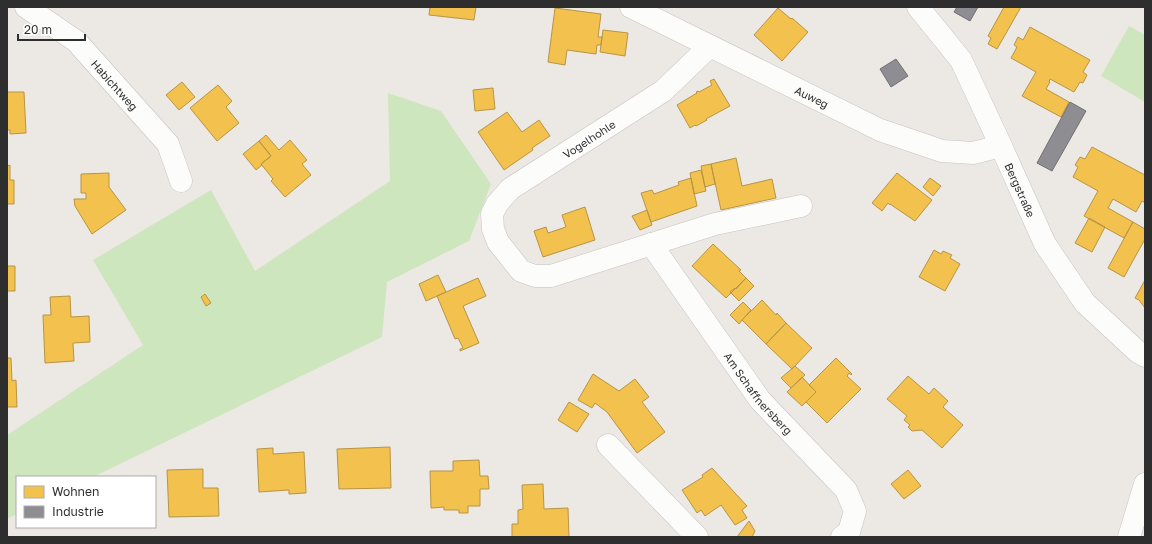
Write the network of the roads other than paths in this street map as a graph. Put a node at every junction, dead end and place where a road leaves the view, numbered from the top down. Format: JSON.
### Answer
{"nodes":[{"id":1,"x":26,"y":7,"type":"edge"},
{"id":2,"x":630,"y":7,"type":"edge"},
{"id":3,"x":918,"y":7,"type":"edge"},
{"id":4,"x":710,"y":46,"type":"junction"},
{"id":5,"x":1001,"y":146,"type":"junction"},
{"id":6,"x":181,"y":181,"type":"dead end"},
{"id":7,"x":801,"y":206,"type":"dead end"},
{"id":8,"x":651,"y":244,"type":"junction"},
{"id":9,"x":1145,"y":356,"type":"edge"},
{"id":10,"x":608,"y":445,"type":"dead end"},
{"id":11,"x":1145,"y":484,"type":"edge"},
{"id":12,"x":697,"y":537,"type":"edge"},
{"id":13,"x":842,"y":537,"type":"edge"},
{"id":14,"x":1129,"y":537,"type":"edge"}],
"edges":[{"from":1,"to":6,"type":"street","name":"Habichtweg"},
{"from":2,"to":4,"type":"street","name":"Auweg"},
{"from":3,"to":5,"type":"street","name":"Bergstraße"},
{"from":4,"to":5,"type":"street","name":"Auweg"},
{"from":4,"to":8,"type":"street","name":"Vogelhohle"},
{"from":5,"to":9,"type":"street","name":"Bergstraße"},
{"from":7,"to":8,"type":"street"},
{"from":8,"to":13,"type":"street","name":"Am Schaffnersberg"},
{"from":10,"to":12,"type":"street"},
{"from":11,"to":14,"type":"street"}]}
